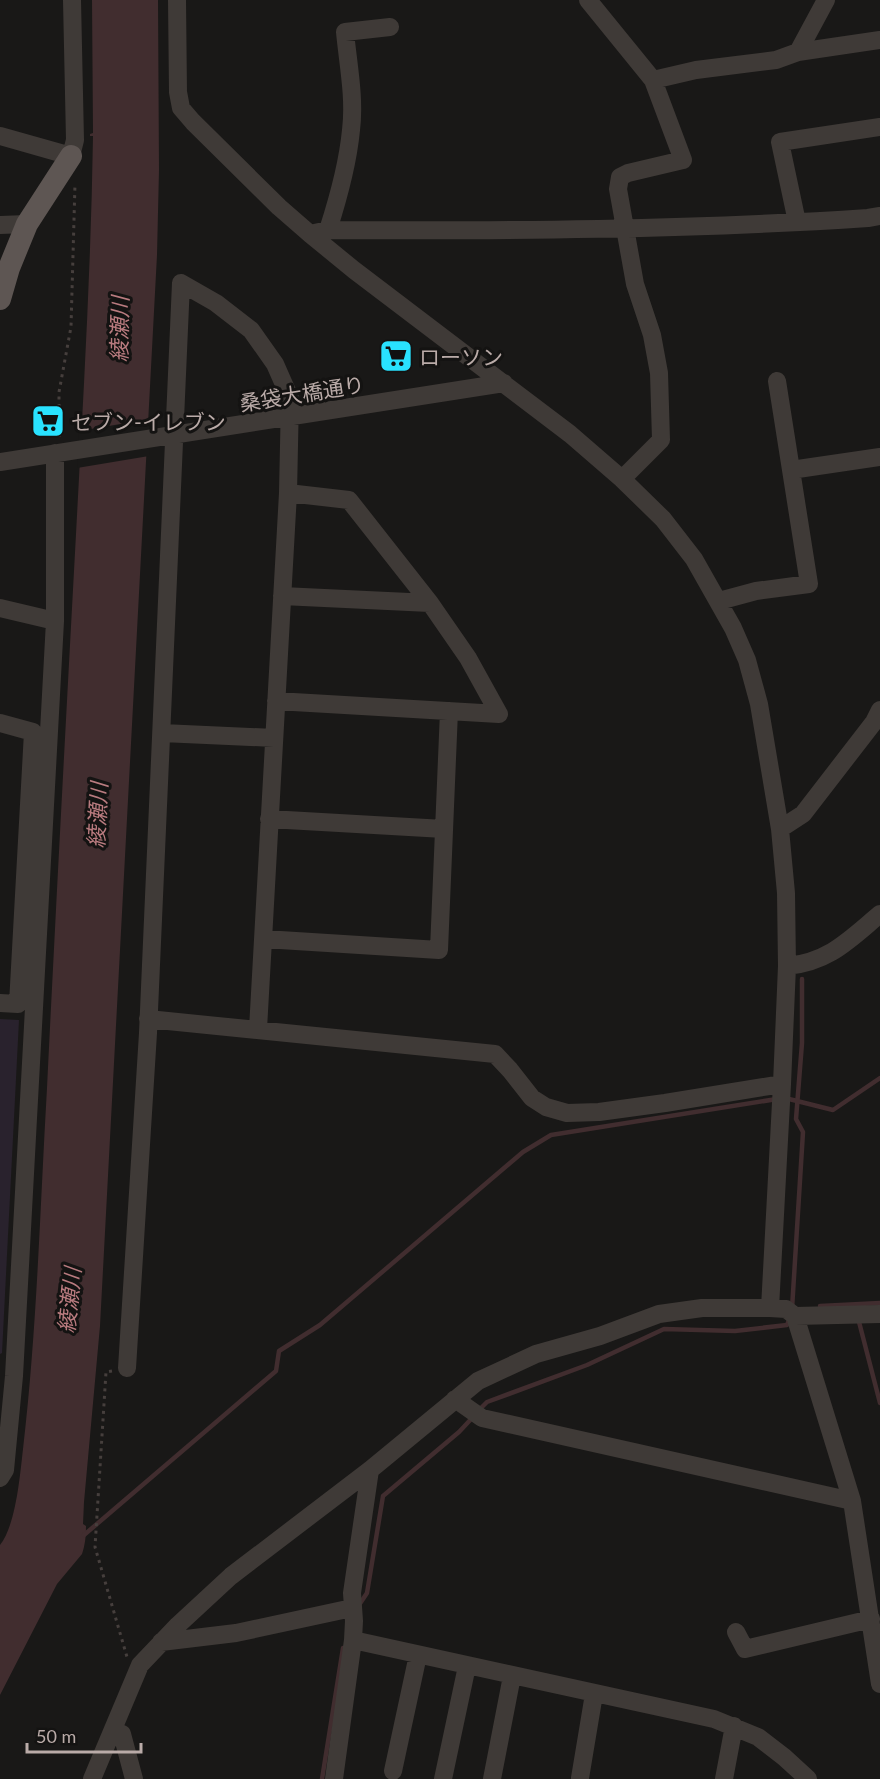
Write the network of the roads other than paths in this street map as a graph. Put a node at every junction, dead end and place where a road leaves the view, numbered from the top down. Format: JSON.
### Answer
{"nodes":[{"id":1,"x":72,"y":0,"type":"edge"},
{"id":2,"x":177,"y":0,"type":"edge"},
{"id":3,"x":588,"y":0,"type":"edge"},
{"id":4,"x":826,"y":0,"type":"edge"},
{"id":5,"x":390,"y":27,"type":"dead end"},
{"id":6,"x":880,"y":40,"type":"edge"},
{"id":7,"x":798,"y":52,"type":"junction"},
{"id":8,"x":653,"y":80,"type":"junction"},
{"id":9,"x":878,"y":130,"type":"edge"},
{"id":10,"x":0,"y":136,"type":"edge"},
{"id":11,"x":71,"y":156,"type":"junction"},
{"id":12,"x":880,"y":216,"type":"edge"},
{"id":13,"x":797,"y":222,"type":"junction"},
{"id":14,"x":27,"y":224,"type":"junction"},
{"id":15,"x":0,"y":225,"type":"edge"},
{"id":16,"x":624,"y":228,"type":"junction"},
{"id":17,"x":319,"y":232,"type":"junction"},
{"id":18,"x":0,"y":299,"type":"edge"},
{"id":19,"x":777,"y":381,"type":"dead end"},
{"id":20,"x":504,"y":383,"type":"junction"},
{"id":21,"x":289,"y":417,"type":"junction"},
{"id":22,"x":169,"y":436,"type":"junction"},
{"id":23,"x":60,"y":453,"type":"junction"},
{"id":24,"x":880,"y":457,"type":"edge"},
{"id":25,"x":0,"y":462,"type":"edge"},
{"id":26,"x":790,"y":470,"type":"junction"},
{"id":27,"x":622,"y":479,"type":"junction"},
{"id":28,"x":288,"y":493,"type":"junction"},
{"id":29,"x":282,"y":596,"type":"junction"},
{"id":30,"x":719,"y":601,"type":"junction"},
{"id":31,"x":430,"y":603,"type":"junction"},
{"id":32,"x":0,"y":608,"type":"edge"},
{"id":33,"x":55,"y":621,"type":"junction"},
{"id":34,"x":276,"y":701,"type":"junction"},
{"id":35,"x":880,"y":710,"type":"edge"},
{"id":36,"x":449,"y":711,"type":"junction"},
{"id":37,"x":0,"y":723,"type":"edge"},
{"id":38,"x":162,"y":733,"type":"junction"},
{"id":39,"x":274,"y":738,"type":"junction"},
{"id":40,"x":269,"y":819,"type":"junction"},
{"id":41,"x":444,"y":829,"type":"junction"},
{"id":42,"x":780,"y":829,"type":"junction"},
{"id":43,"x":880,"y":914,"type":"edge"},
{"id":44,"x":264,"y":939,"type":"junction"},
{"id":45,"x":787,"y":966,"type":"junction"},
{"id":46,"x":0,"y":1003,"type":"edge"},
{"id":47,"x":148,"y":1019,"type":"junction"},
{"id":48,"x":258,"y":1029,"type":"junction"},
{"id":49,"x":782,"y":1084,"type":"junction"},
{"id":50,"x":770,"y":1308,"type":"junction"},
{"id":51,"x":880,"y":1314,"type":"edge"},
{"id":52,"x":795,"y":1316,"type":"junction"},
{"id":53,"x":17,"y":1335,"type":"junction"},
{"id":54,"x":0,"y":1345,"type":"edge"},
{"id":55,"x":127,"y":1368,"type":"road end"},
{"id":56,"x":455,"y":1399,"type":"junction"},
{"id":57,"x":370,"y":1470,"type":"junction"},
{"id":58,"x":0,"y":1478,"type":"edge"},
{"id":59,"x":852,"y":1501,"type":"junction"},
{"id":60,"x":352,"y":1608,"type":"junction"},
{"id":61,"x":874,"y":1620,"type":"edge"},
{"id":62,"x":736,"y":1632,"type":"dead end"},
{"id":63,"x":352,"y":1640,"type":"junction"},
{"id":64,"x":161,"y":1642,"type":"junction"},
{"id":65,"x":418,"y":1655,"type":"junction"},
{"id":66,"x":467,"y":1666,"type":"junction"},
{"id":67,"x":512,"y":1676,"type":"junction"},
{"id":68,"x":880,"y":1684,"type":"edge"},
{"id":69,"x":594,"y":1694,"type":"junction"},
{"id":70,"x":734,"y":1726,"type":"junction"},
{"id":71,"x":113,"y":1730,"type":"junction"},
{"id":72,"x":393,"y":1771,"type":"dead end"},
{"id":73,"x":579,"y":1778,"type":"edge"},
{"id":74,"x":92,"y":1779,"type":"edge"},
{"id":75,"x":134,"y":1779,"type":"edge"},
{"id":76,"x":334,"y":1779,"type":"edge"},
{"id":77,"x":443,"y":1779,"type":"edge"},
{"id":78,"x":492,"y":1779,"type":"edge"},
{"id":79,"x":724,"y":1779,"type":"edge"},
{"id":80,"x":807,"y":1779,"type":"edge"}],
"edges":[{"from":1,"to":11,"type":"street"},
{"from":2,"to":17,"type":"street"},
{"from":3,"to":8,"type":"street"},
{"from":4,"to":7,"type":"street"},
{"from":5,"to":17,"type":"street"},
{"from":6,"to":7,"type":"street"},
{"from":7,"to":8,"type":"street"},
{"from":8,"to":16,"type":"street"},
{"from":9,"to":13,"type":"street"},
{"from":10,"to":11,"type":"street"},
{"from":11,"to":14,"type":"main road"},
{"from":12,"to":13,"type":"street"},
{"from":13,"to":16,"type":"street"},
{"from":14,"to":15,"type":"street"},
{"from":14,"to":18,"type":"main road"},
{"from":16,"to":17,"type":"street"},
{"from":16,"to":27,"type":"street"},
{"from":17,"to":20,"type":"street"},
{"from":19,"to":26,"type":"street"},
{"from":20,"to":21,"type":"street","name":"桑袋大橋通り"},
{"from":20,"to":27,"type":"street"},
{"from":21,"to":22,"type":"street","name":"桑袋大橋通り"},
{"from":21,"to":22,"type":"street"},
{"from":21,"to":28,"type":"street"},
{"from":22,"to":23,"type":"street","name":"桑袋大橋通り"},
{"from":22,"to":38,"type":"street"},
{"from":23,"to":25,"type":"street","name":"桑袋大橋通り"},
{"from":23,"to":33,"type":"street"},
{"from":24,"to":26,"type":"street"},
{"from":26,"to":30,"type":"street"},
{"from":27,"to":30,"type":"street"},
{"from":28,"to":29,"type":"street"},
{"from":28,"to":31,"type":"street"},
{"from":29,"to":31,"type":"street"},
{"from":29,"to":34,"type":"street"},
{"from":30,"to":42,"type":"street"},
{"from":31,"to":36,"type":"street"},
{"from":32,"to":33,"type":"street"},
{"from":33,"to":53,"type":"street"},
{"from":34,"to":36,"type":"street"},
{"from":34,"to":39,"type":"street"},
{"from":35,"to":42,"type":"street"},
{"from":36,"to":41,"type":"street"},
{"from":37,"to":46,"type":"street"},
{"from":38,"to":39,"type":"street"},
{"from":38,"to":47,"type":"street"},
{"from":39,"to":40,"type":"street"},
{"from":40,"to":41,"type":"street"},
{"from":40,"to":44,"type":"street"},
{"from":41,"to":44,"type":"street"},
{"from":42,"to":45,"type":"street"},
{"from":43,"to":45,"type":"street"},
{"from":44,"to":48,"type":"street"},
{"from":45,"to":49,"type":"street"},
{"from":47,"to":48,"type":"street"},
{"from":47,"to":55,"type":"street"},
{"from":48,"to":49,"type":"street"},
{"from":49,"to":50,"type":"street"},
{"from":50,"to":52,"type":"street"},
{"from":50,"to":56,"type":"street"},
{"from":51,"to":52,"type":"street"},
{"from":52,"to":59,"type":"street"},
{"from":53,"to":54,"type":"street"},
{"from":53,"to":58,"type":"street"},
{"from":56,"to":57,"type":"street"},
{"from":56,"to":59,"type":"street"},
{"from":57,"to":60,"type":"street"},
{"from":57,"to":64,"type":"street"},
{"from":59,"to":61,"type":"street"},
{"from":60,"to":63,"type":"street"},
{"from":60,"to":64,"type":"street"},
{"from":61,"to":62,"type":"street"},
{"from":61,"to":68,"type":"street"},
{"from":63,"to":65,"type":"street"},
{"from":63,"to":76,"type":"street"},
{"from":64,"to":71,"type":"street"},
{"from":65,"to":66,"type":"street"},
{"from":65,"to":72,"type":"street"},
{"from":66,"to":67,"type":"street"},
{"from":66,"to":77,"type":"street"},
{"from":67,"to":69,"type":"street"},
{"from":67,"to":78,"type":"street"},
{"from":69,"to":70,"type":"street"},
{"from":69,"to":73,"type":"street"},
{"from":70,"to":79,"type":"street"},
{"from":70,"to":80,"type":"street"},
{"from":71,"to":74,"type":"street"},
{"from":71,"to":75,"type":"street"}]}
